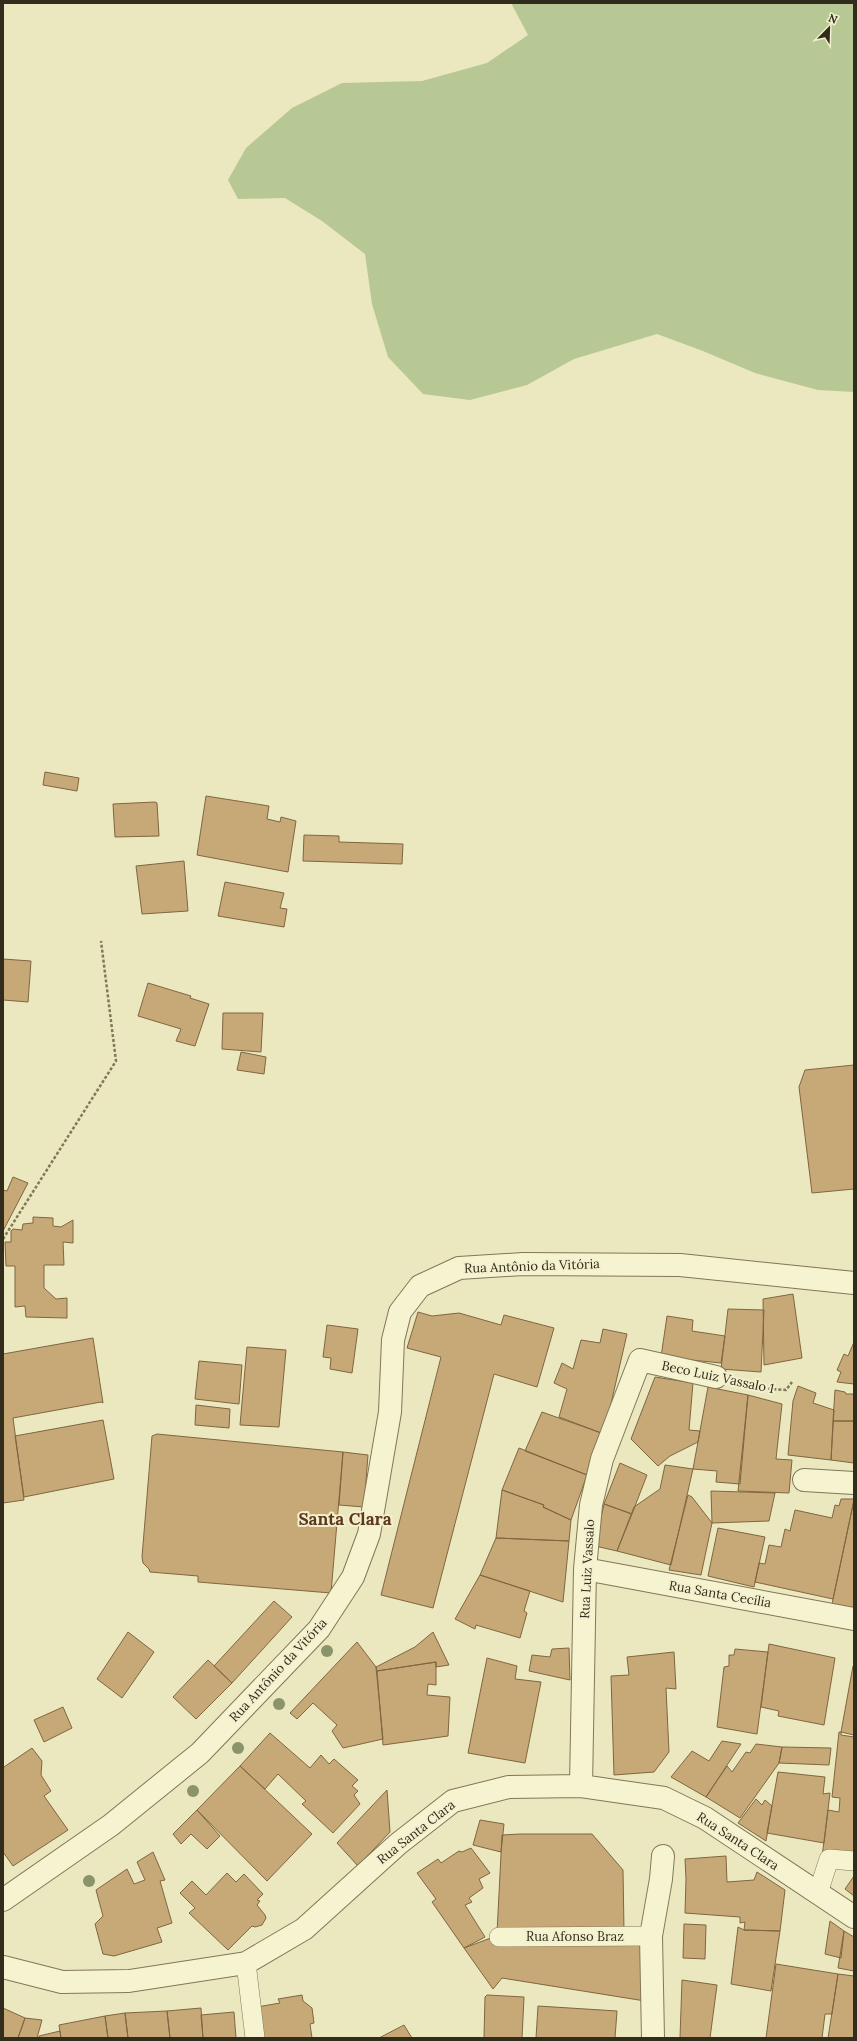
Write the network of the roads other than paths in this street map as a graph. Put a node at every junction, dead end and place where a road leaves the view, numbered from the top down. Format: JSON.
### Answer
{"nodes":[{"id":1,"x":854,"y":1283,"type":"edge"},
{"id":2,"x":640,"y":1360,"type":"joint"},
{"id":3,"x":716,"y":1377,"type":"road end"},
{"id":4,"x":804,"y":1480,"type":"dead end"},
{"id":5,"x":854,"y":1483,"type":"edge"},
{"id":6,"x":585,"y":1569,"type":"junction"},
{"id":7,"x":854,"y":1619,"type":"edge"},
{"id":8,"x":581,"y":1786,"type":"junction"},
{"id":9,"x":663,"y":1856,"type":"dead end"},
{"id":10,"x":854,"y":1861,"type":"edge"},
{"id":11,"x":818,"y":1893,"type":"junction"},
{"id":12,"x":3,"y":1900,"type":"edge"},
{"id":13,"x":854,"y":1917,"type":"edge"},
{"id":14,"x":651,"y":1936,"type":"junction"},
{"id":15,"x":499,"y":1937,"type":"dead end"},
{"id":16,"x":246,"y":1963,"type":"junction"},
{"id":17,"x":3,"y":1968,"type":"edge"},
{"id":18,"x":255,"y":2038,"type":"edge"},
{"id":19,"x":653,"y":2038,"type":"edge"}],
"edges":[{"from":1,"to":12,"type":"street","name":"Rua Antônio da Vitória"},
{"from":2,"to":3,"type":"street","name":"Beco Luiz Vassalo 1"},
{"from":2,"to":6,"type":"street","name":"Rua Luiz Vassalo"},
{"from":4,"to":5,"type":"street"},
{"from":6,"to":7,"type":"street","name":"Rua Santa Cecília"},
{"from":6,"to":8,"type":"street","name":"Rua Luiz Vassalo"},
{"from":8,"to":11,"type":"street","name":"Rua Santa Clara"},
{"from":8,"to":16,"type":"street","name":"Rua Santa Clara"},
{"from":9,"to":14,"type":"street"},
{"from":10,"to":11,"type":"lane"},
{"from":11,"to":13,"type":"street","name":"Rua Santa Clara"},
{"from":14,"to":15,"type":"lane","name":"Rua Afonso Braz"},
{"from":14,"to":19,"type":"street"},
{"from":16,"to":17,"type":"street","name":"Rua Santa Clara"},
{"from":16,"to":18,"type":"lane"}]}
